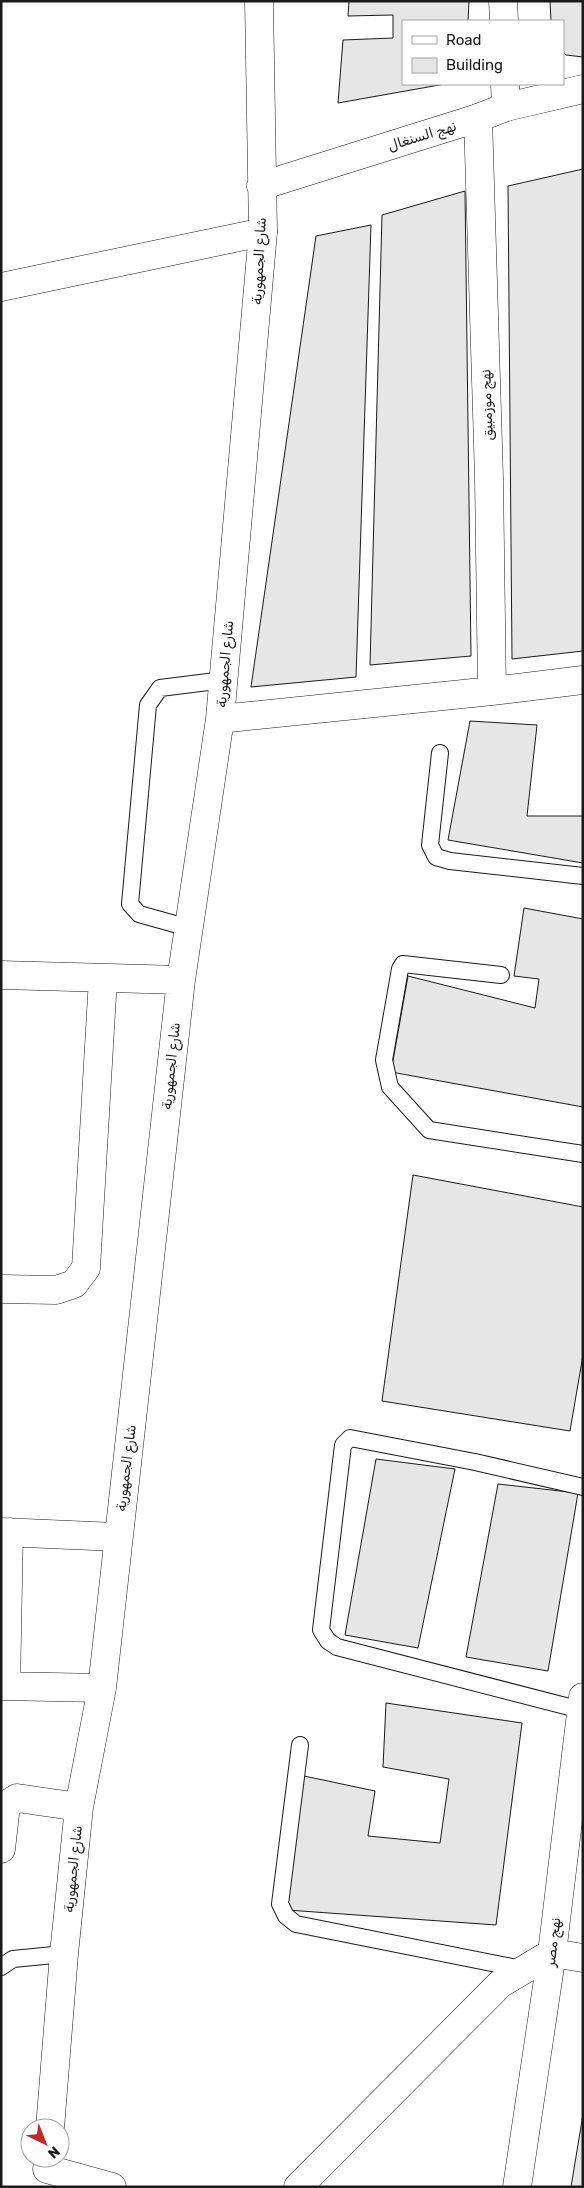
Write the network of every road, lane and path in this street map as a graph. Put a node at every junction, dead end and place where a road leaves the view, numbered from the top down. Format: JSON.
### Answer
{"nodes":[{"id":1,"x":259,"y":1,"type":"edge"},
{"id":2,"x":503,"y":1,"type":"edge"},
{"id":3,"x":504,"y":20,"type":"edge"},
{"id":4,"x":583,"y":89,"type":"edge"},
{"id":5,"x":506,"y":95,"type":"edge"},
{"id":6,"x":478,"y":118,"type":"junction"},
{"id":7,"x":261,"y":186,"type":"junction"},
{"id":8,"x":263,"y":232,"type":"junction"},
{"id":9,"x":1,"y":287,"type":"edge"},
{"id":10,"x":224,"y":680,"type":"junction"},
{"id":11,"x":583,"y":680,"type":"edge"},
{"id":12,"x":492,"y":692,"type":"junction"},
{"id":13,"x":220,"y":719,"type":"junction"},
{"id":14,"x":440,"y":753,"type":"dead end"},
{"id":15,"x":583,"y":876,"type":"edge"},
{"id":16,"x":189,"y":928,"type":"junction"},
{"id":17,"x":1,"y":975,"type":"edge"},
{"id":18,"x":502,"y":975,"type":"dead end"},
{"id":19,"x":103,"y":978,"type":"junction"},
{"id":20,"x":181,"y":980,"type":"junction"},
{"id":21,"x":583,"y":1154,"type":"edge"},
{"id":22,"x":1,"y":1289,"type":"edge"},
{"id":23,"x":583,"y":1487,"type":"edge"},
{"id":24,"x":5,"y":1532,"type":"edge"},
{"id":25,"x":117,"y":1537,"type":"junction"},
{"id":26,"x":4,"y":1686,"type":"edge"},
{"id":27,"x":102,"y":1688,"type":"junction"},
{"id":28,"x":582,"y":1704,"type":"edge"},
{"id":29,"x":300,"y":1746,"type":"dead end"},
{"id":30,"x":79,"y":1807,"type":"junction"},
{"id":31,"x":1,"y":1849,"type":"edge"},
{"id":32,"x":552,"y":1953,"type":"junction"},
{"id":33,"x":64,"y":1954,"type":"junction"},
{"id":34,"x":583,"y":1958,"type":"edge"},
{"id":35,"x":1,"y":1967,"type":"edge"},
{"id":36,"x":522,"y":1969,"type":"junction"},
{"id":37,"x":51,"y":2118,"type":"edge"},
{"id":38,"x":47,"y":2171,"type":"edge"},
{"id":39,"x":112,"y":2187,"type":"edge"},
{"id":40,"x":298,"y":2187,"type":"edge"},
{"id":41,"x":517,"y":2187,"type":"edge"}],
"edges":[{"from":1,"to":7,"type":"street","name":"شارع الجمهورية"},
{"from":2,"to":3,"type":"street"},
{"from":4,"to":5,"type":"street","name":"نهج السنغال"},
{"from":5,"to":6,"type":"street","name":"نهج السنغال"},
{"from":6,"to":7,"type":"street","name":"نهج السنغال"},
{"from":6,"to":12,"type":"street","name":"نهج موزمبيق"},
{"from":7,"to":8,"type":"street","name":"شارع الجمهورية"},
{"from":8,"to":9,"type":"street"},
{"from":8,"to":10,"type":"street","name":"شارع الجمهورية"},
{"from":10,"to":13,"type":"street","name":"شارع الجمهورية"},
{"from":10,"to":16,"type":"lane"},
{"from":11,"to":12,"type":"street"},
{"from":12,"to":13,"type":"street"},
{"from":13,"to":16,"type":"street","name":"شارع الجمهورية"},
{"from":14,"to":15,"type":"lane"},
{"from":16,"to":20,"type":"street","name":"شارع الجمهورية"},
{"from":17,"to":19,"type":"street"},
{"from":18,"to":21,"type":"lane"},
{"from":19,"to":20,"type":"street"},
{"from":19,"to":22,"type":"street"},
{"from":20,"to":25,"type":"street","name":"شارع الجمهورية"},
{"from":23,"to":28,"type":"lane"},
{"from":24,"to":25,"type":"street"},
{"from":24,"to":26,"type":"street"},
{"from":25,"to":27,"type":"street","name":"شارع الجمهورية"},
{"from":26,"to":27,"type":"street"},
{"from":27,"to":30,"type":"street","name":"شارع الجمهورية"},
{"from":28,"to":32,"type":"street","name":"نهج مصر"},
{"from":29,"to":36,"type":"lane"},
{"from":30,"to":31,"type":"street"},
{"from":30,"to":33,"type":"street","name":"شارع الجمهورية"},
{"from":32,"to":34,"type":"street"},
{"from":32,"to":36,"type":"street"},
{"from":32,"to":41,"type":"street","name":"نهج مصر"},
{"from":33,"to":35,"type":"lane"},
{"from":33,"to":37,"type":"street","name":"شارع الجمهورية"},
{"from":36,"to":40,"type":"street"},
{"from":38,"to":39,"type":"street"}]}
